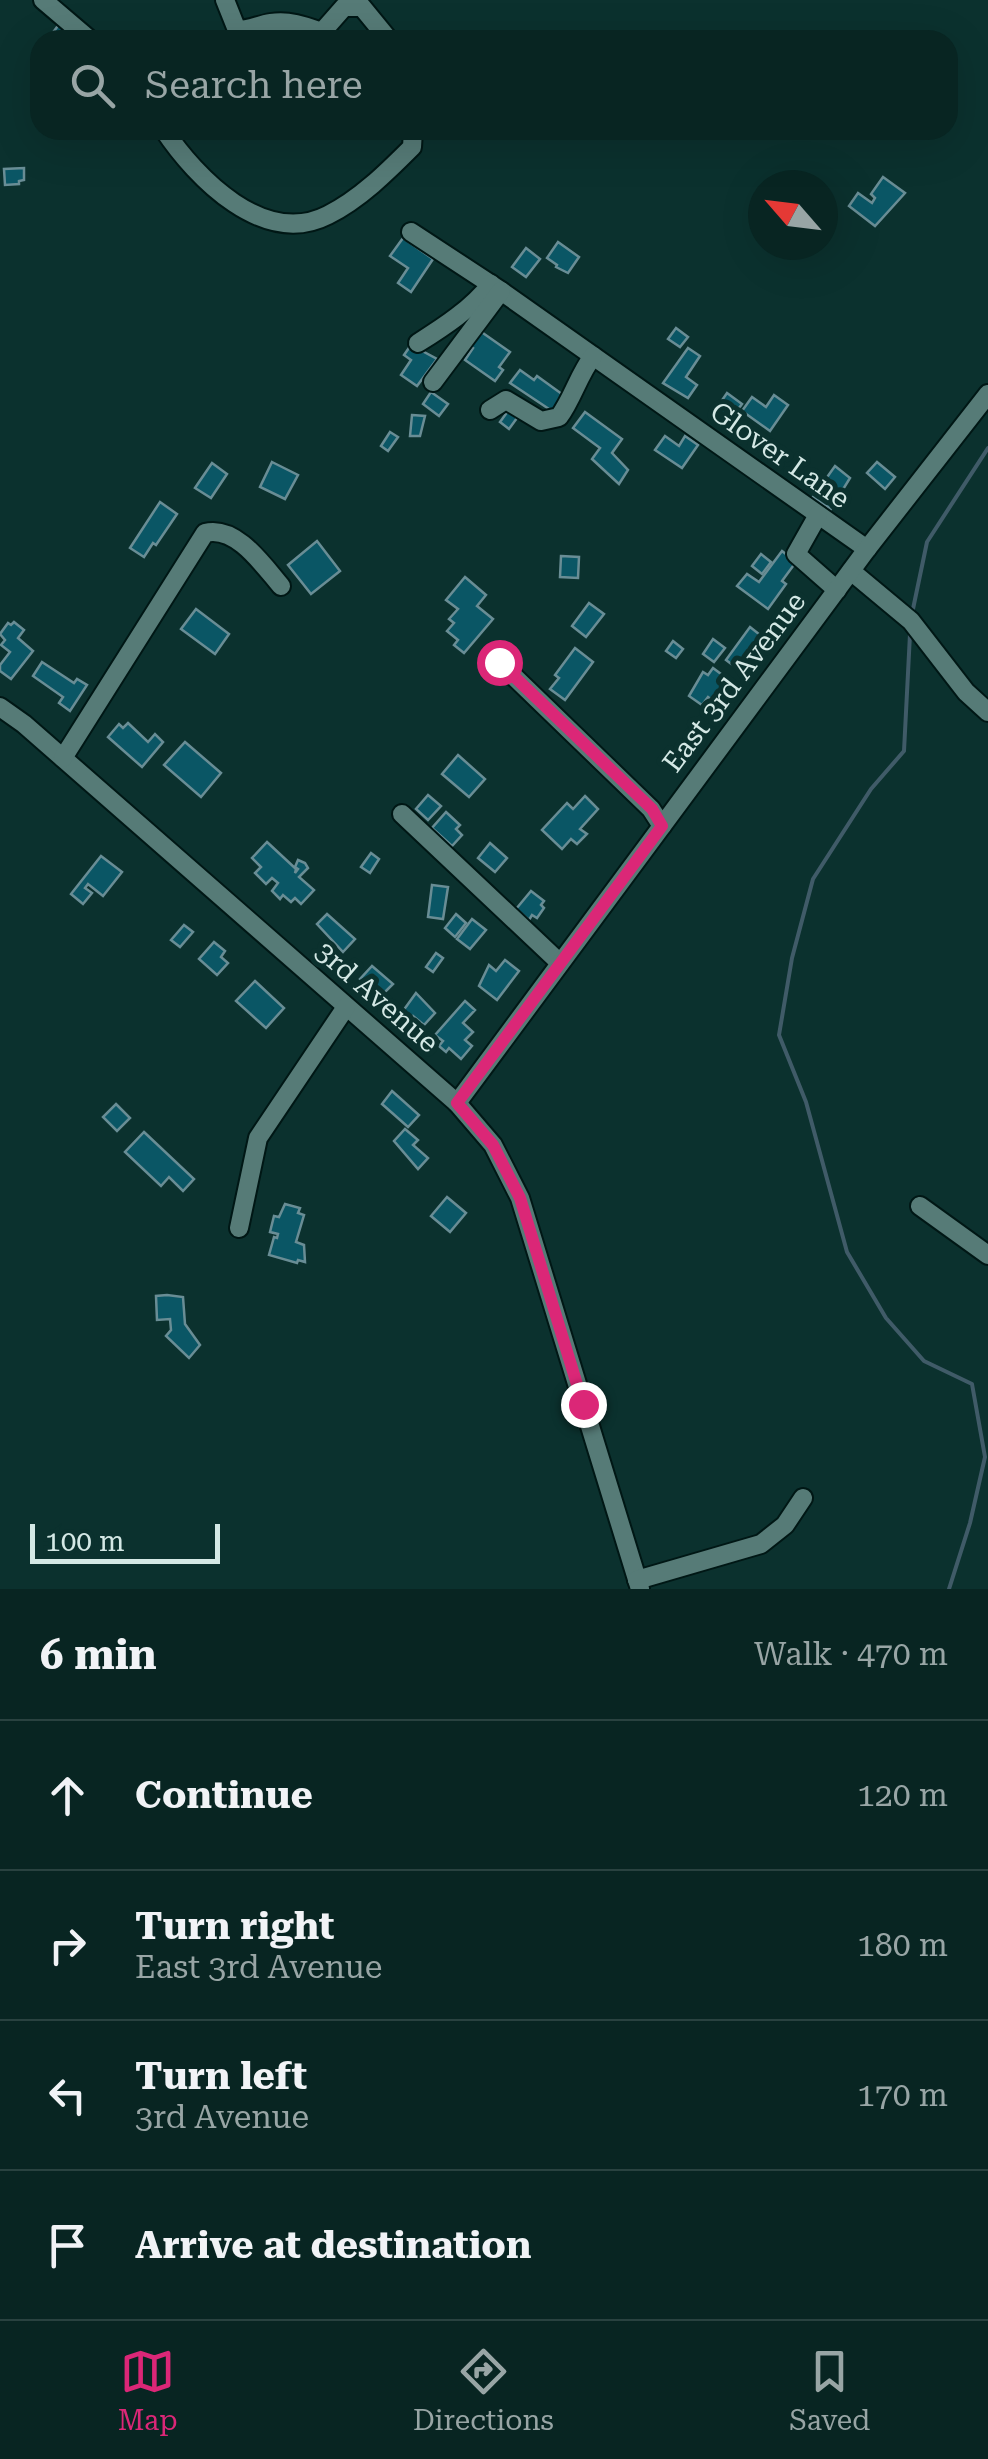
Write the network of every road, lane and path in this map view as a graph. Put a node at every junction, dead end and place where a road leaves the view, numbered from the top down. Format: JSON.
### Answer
{"nodes":[{"id":1,"x":43,"y":0,"type":"edge"},
{"id":2,"x":225,"y":0,"type":"edge"},
{"id":3,"x":78,"y":30,"type":"edge"},
{"id":4,"x":237,"y":30,"type":"edge"},
{"id":5,"x":250,"y":30,"type":"edge"},
{"id":6,"x":316,"y":30,"type":"edge"},
{"id":7,"x":324,"y":30,"type":"edge"},
{"id":8,"x":381,"y":30,"type":"edge"},
{"id":9,"x":173,"y":140,"type":"edge"},
{"id":10,"x":412,"y":140,"type":"edge"},
{"id":11,"x":411,"y":232,"type":"dead end"},
{"id":12,"x":496,"y":287,"type":"junction"},
{"id":13,"x":418,"y":343,"type":"dead end"},
{"id":14,"x":593,"y":356,"type":"junction"},
{"id":15,"x":433,"y":382,"type":"dead end"},
{"id":16,"x":988,"y":394,"type":"edge"},
{"id":17,"x":490,"y":410,"type":"dead end"},
{"id":18,"x":818,"y":516,"type":"junction"},
{"id":19,"x":867,"y":550,"type":"junction"},
{"id":20,"x":852,"y":570,"type":"junction"},
{"id":21,"x":281,"y":586,"type":"dead end"},
{"id":22,"x":837,"y":590,"type":"junction"},
{"id":23,"x":499,"y":662,"type":"dead end"},
{"id":24,"x":0,"y":707,"type":"edge"},
{"id":25,"x":988,"y":712,"type":"edge"},
{"id":26,"x":64,"y":758,"type":"junction"},
{"id":27,"x":402,"y":814,"type":"dead end"},
{"id":28,"x":662,"y":826,"type":"junction"},
{"id":29,"x":560,"y":963,"type":"junction"},
{"id":30,"x":346,"y":1007,"type":"junction"},
{"id":31,"x":457,"y":1103,"type":"junction"},
{"id":32,"x":920,"y":1206,"type":"dead end"},
{"id":33,"x":239,"y":1228,"type":"dead end"},
{"id":34,"x":988,"y":1256,"type":"edge"},
{"id":35,"x":803,"y":1498,"type":"dead end"},
{"id":36,"x":639,"y":1584,"type":"edge"}],
"edges":[{"from":1,"to":3,"type":"street"},
{"from":2,"to":4,"type":"street"},
{"from":5,"to":6,"type":"street"},
{"from":7,"to":8,"type":"street"},
{"from":9,"to":10,"type":"street"},
{"from":11,"to":12,"type":"street","name":"Glover Lane"},
{"from":12,"to":13,"type":"street"},
{"from":12,"to":14,"type":"street","name":"Glover Lane"},
{"from":12,"to":15,"type":"street"},
{"from":14,"to":17,"type":"street"},
{"from":14,"to":18,"type":"street","name":"Glover Lane"},
{"from":16,"to":19,"type":"street","name":"East 3rd Avenue"},
{"from":18,"to":19,"type":"street","name":"Glover Lane"},
{"from":18,"to":22,"type":"street"},
{"from":19,"to":20,"type":"street","name":"East 3rd Avenue"},
{"from":20,"to":22,"type":"street","name":"East 3rd Avenue"},
{"from":20,"to":25,"type":"street"},
{"from":21,"to":26,"type":"street"},
{"from":22,"to":28,"type":"street","name":"East 3rd Avenue"},
{"from":23,"to":28,"type":"street"},
{"from":24,"to":26,"type":"street","name":"3rd Avenue"},
{"from":26,"to":30,"type":"street","name":"3rd Avenue"},
{"from":27,"to":29,"type":"street"},
{"from":28,"to":29,"type":"street","name":"East 3rd Avenue"},
{"from":29,"to":31,"type":"street","name":"East 3rd Avenue"},
{"from":30,"to":31,"type":"street","name":"3rd Avenue"},
{"from":30,"to":33,"type":"street"},
{"from":31,"to":36,"type":"street","name":"3rd Avenue"},
{"from":32,"to":34,"type":"street"},
{"from":35,"to":36,"type":"street"}]}
